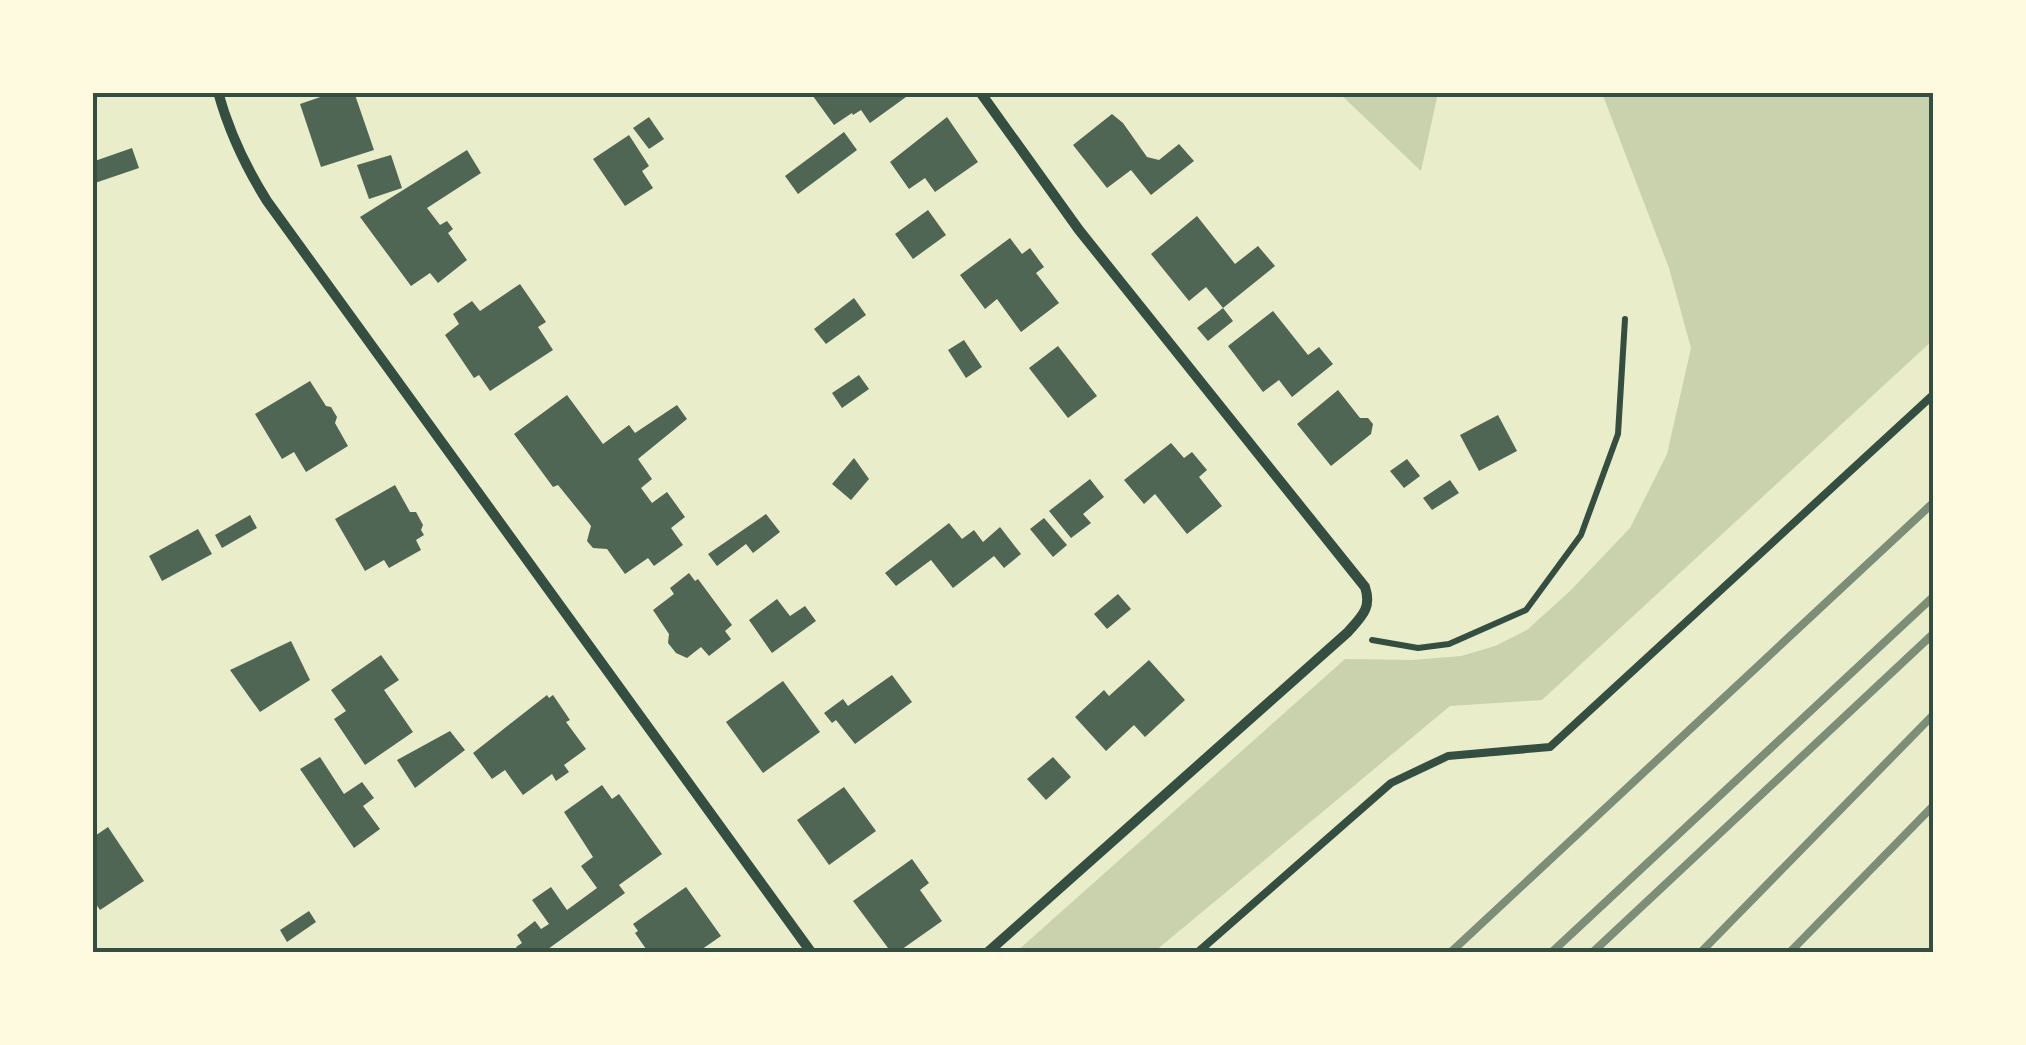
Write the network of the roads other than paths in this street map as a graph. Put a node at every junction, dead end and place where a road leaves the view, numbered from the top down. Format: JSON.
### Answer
{"nodes":[{"id":1,"x":218,"y":92,"type":"edge"},
{"id":2,"x":980,"y":92,"type":"edge"},
{"id":3,"x":1934,"y":394,"type":"edge"},
{"id":4,"x":812,"y":952,"type":"edge"},
{"id":5,"x":988,"y":952,"type":"edge"},
{"id":6,"x":1198,"y":952,"type":"edge"}],
"edges":[{"from":1,"to":4,"type":"street"},
{"from":2,"to":5,"type":"street"},
{"from":3,"to":6,"type":"lane"}]}
